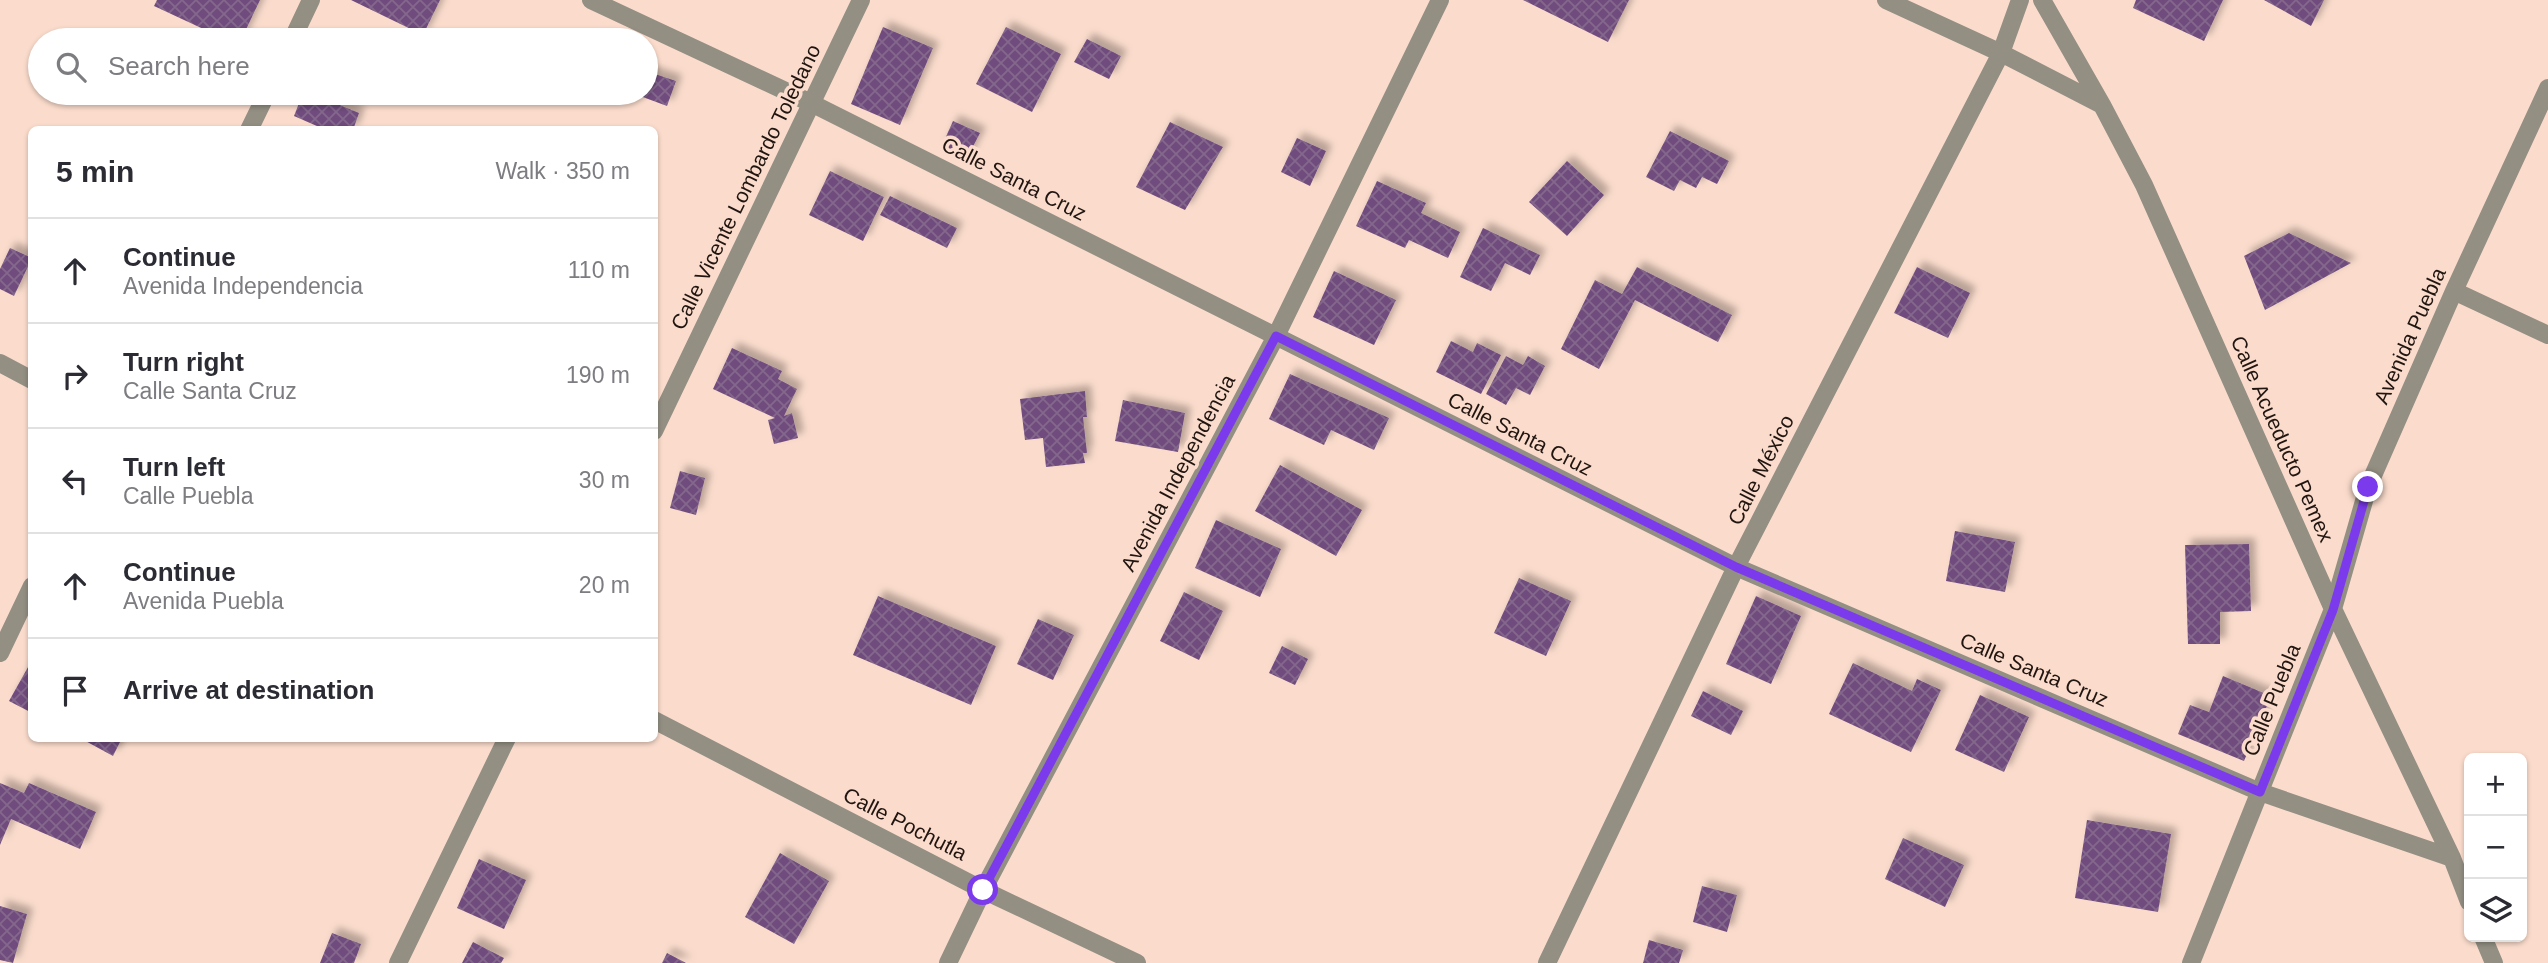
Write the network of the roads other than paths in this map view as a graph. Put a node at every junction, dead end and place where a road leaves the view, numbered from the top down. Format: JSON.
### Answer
{"nodes":[{"id":1,"x":311,"y":0,"type":"edge"},
{"id":2,"x":590,"y":0,"type":"edge"},
{"id":3,"x":861,"y":0,"type":"edge"},
{"id":4,"x":1440,"y":0,"type":"edge"},
{"id":5,"x":1886,"y":0,"type":"edge"},
{"id":6,"x":2020,"y":0,"type":"edge"},
{"id":7,"x":2042,"y":0,"type":"edge"},
{"id":8,"x":298,"y":28,"type":"edge"},
{"id":9,"x":650,"y":28,"type":"edge"},
{"id":10,"x":658,"y":32,"type":"edge"},
{"id":11,"x":2001,"y":53,"type":"junction"},
{"id":12,"x":2548,"y":88,"type":"edge"},
{"id":13,"x":811,"y":103,"type":"junction"},
{"id":14,"x":2102,"y":104,"type":"junction"},
{"id":15,"x":261,"y":105,"type":"edge"},
{"id":16,"x":251,"y":126,"type":"edge"},
{"id":17,"x":2454,"y":290,"type":"junction"},
{"id":18,"x":2548,"y":335,"type":"edge"},
{"id":19,"x":1276,"y":336,"type":"junction"},
{"id":20,"x":0,"y":363,"type":"edge"},
{"id":21,"x":28,"y":378,"type":"edge"},
{"id":22,"x":658,"y":423,"type":"edge"},
{"id":23,"x":1736,"y":567,"type":"junction"},
{"id":24,"x":28,"y":594,"type":"edge"},
{"id":25,"x":2333,"y":610,"type":"junction"},
{"id":26,"x":0,"y":653,"type":"edge"},
{"id":27,"x":658,"y":722,"type":"edge"},
{"id":28,"x":505,"y":742,"type":"edge"},
{"id":29,"x":2260,"y":792,"type":"junction"},
{"id":30,"x":2452,"y":858,"type":"junction"},
{"id":31,"x":2464,"y":889,"type":"edge"},
{"id":32,"x":983,"y":890,"type":"junction"},
{"id":33,"x":2485,"y":942,"type":"edge"},
{"id":34,"x":398,"y":963,"type":"edge"},
{"id":35,"x":948,"y":963,"type":"edge"},
{"id":36,"x":1137,"y":963,"type":"edge"},
{"id":37,"x":1547,"y":963,"type":"edge"},
{"id":38,"x":2191,"y":963,"type":"edge"},
{"id":39,"x":2494,"y":963,"type":"edge"}],
"edges":[{"from":1,"to":8,"type":"street"},
{"from":2,"to":9,"type":"street","name":"Calle Santa Cruz"},
{"from":3,"to":13,"type":"street","name":"Calle Vicente Lombardo Toledano"},
{"from":4,"to":19,"type":"street","name":"Avenida Independencia"},
{"from":5,"to":11,"type":"street"},
{"from":6,"to":11,"type":"street","name":"Calle México"},
{"from":7,"to":14,"type":"street","name":"Calle Acueducto Pemex"},
{"from":10,"to":13,"type":"street","name":"Calle Santa Cruz"},
{"from":11,"to":14,"type":"street"},
{"from":11,"to":23,"type":"street","name":"Calle México"},
{"from":12,"to":17,"type":"street","name":"Avenida Puebla"},
{"from":13,"to":19,"type":"street","name":"Calle Santa Cruz"},
{"from":13,"to":22,"type":"street","name":"Calle Vicente Lombardo Toledano"},
{"from":14,"to":25,"type":"street","name":"Calle Acueducto Pemex"},
{"from":15,"to":16,"type":"street"},
{"from":17,"to":18,"type":"street"},
{"from":17,"to":25,"type":"street","name":"Avenida Puebla"},
{"from":19,"to":23,"type":"street","name":"Calle Santa Cruz"},
{"from":19,"to":32,"type":"street","name":"Avenida Independencia"},
{"from":20,"to":21,"type":"street"},
{"from":23,"to":29,"type":"street","name":"Calle Santa Cruz"},
{"from":23,"to":37,"type":"street","name":"Calle México"},
{"from":24,"to":26,"type":"street"},
{"from":25,"to":29,"type":"street","name":"Calle Puebla"},
{"from":25,"to":30,"type":"street","name":"Calle Acueducto Pemex"},
{"from":27,"to":32,"type":"street","name":"Calle Pochutla"},
{"from":28,"to":34,"type":"street"},
{"from":29,"to":30,"type":"street","name":"Calle Santa Cruz"},
{"from":29,"to":38,"type":"street","name":"Calle Puebla"},
{"from":30,"to":31,"type":"street","name":"Calle Acueducto Pemex"},
{"from":32,"to":35,"type":"street","name":"Avenida Independencia"},
{"from":32,"to":36,"type":"street","name":"Calle Pochutla"},
{"from":33,"to":39,"type":"street"}]}
